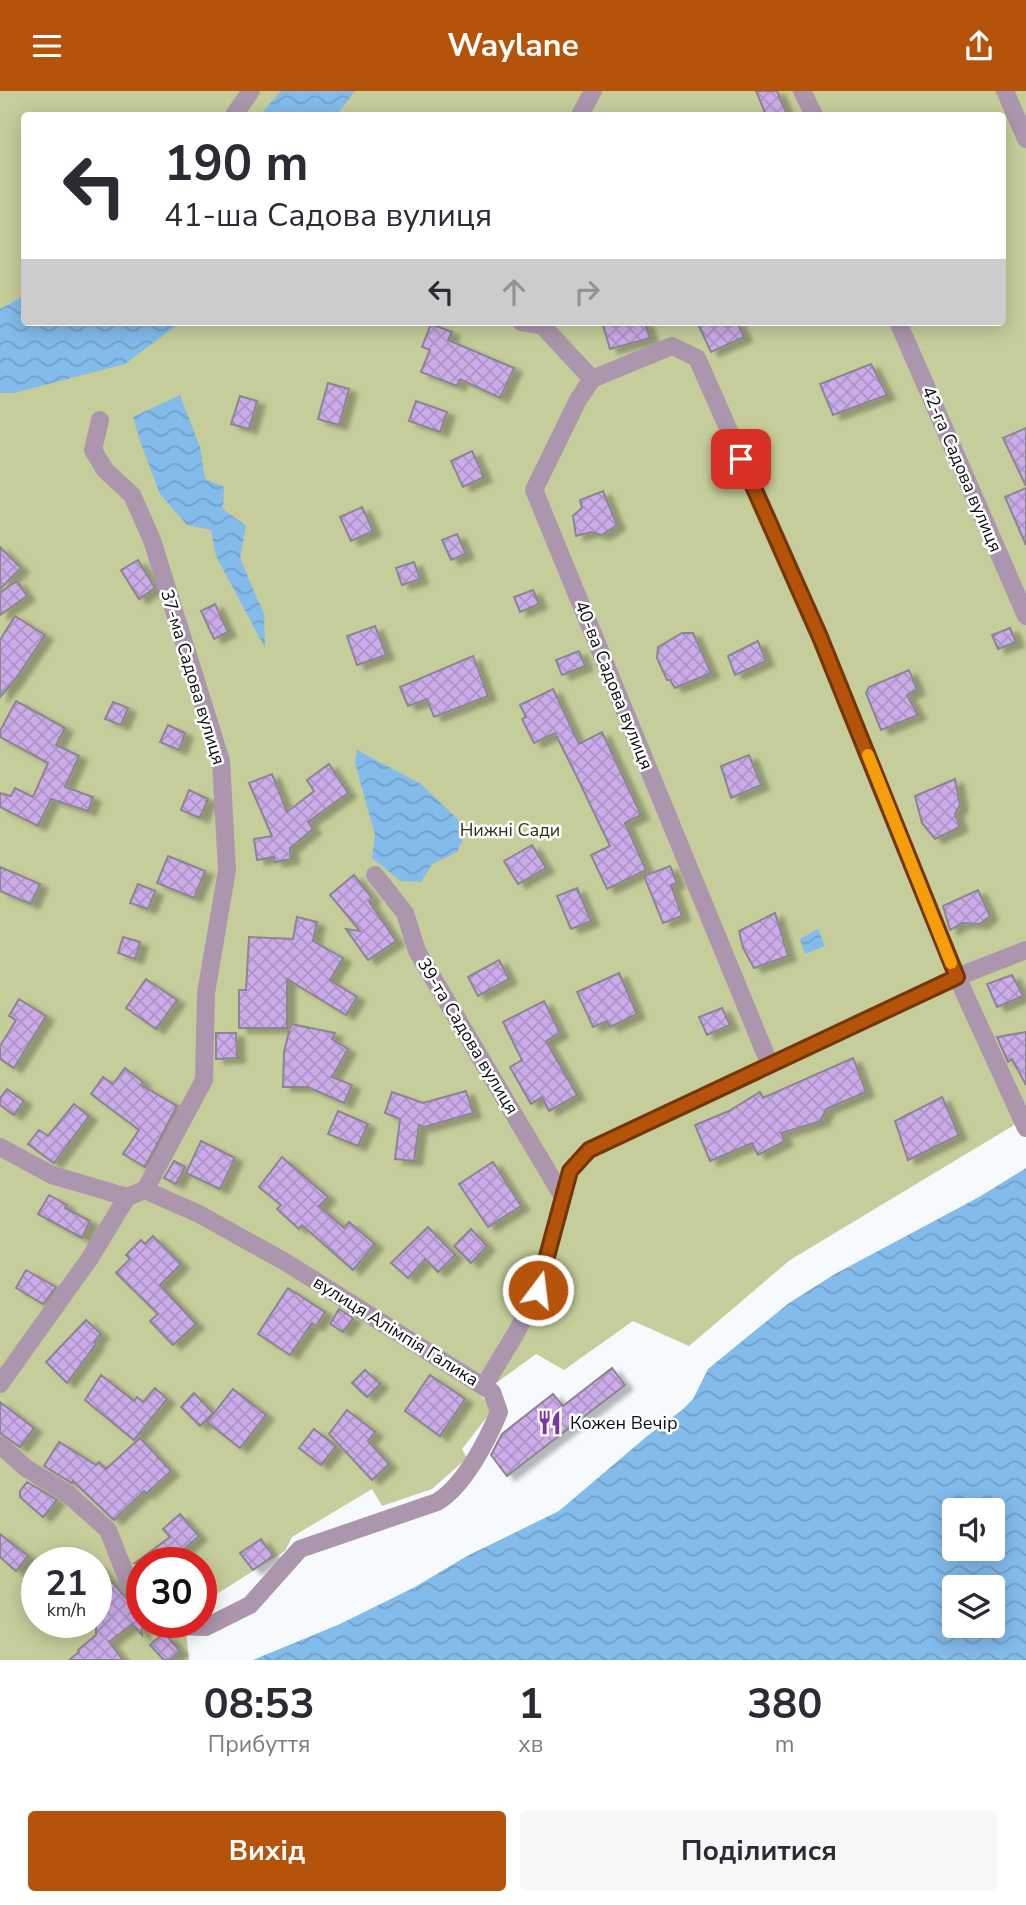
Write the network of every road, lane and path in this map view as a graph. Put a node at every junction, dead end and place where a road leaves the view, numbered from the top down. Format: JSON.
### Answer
{"nodes":[{"id":1,"x":251,"y":91,"type":"edge"},
{"id":2,"x":593,"y":91,"type":"edge"},
{"id":3,"x":802,"y":91,"type":"edge"},
{"id":4,"x":1005,"y":91,"type":"edge"},
{"id":5,"x":236,"y":112,"type":"edge"},
{"id":6,"x":582,"y":112,"type":"edge"},
{"id":7,"x":812,"y":112,"type":"edge"},
{"id":8,"x":1026,"y":139,"type":"edge"},
{"id":9,"x":541,"y":326,"type":"edge"},
{"id":10,"x":900,"y":326,"type":"edge"},
{"id":11,"x":592,"y":379,"type":"junction"},
{"id":12,"x":100,"y":420,"type":"dead end"},
{"id":13,"x":1026,"y":616,"type":"edge"},
{"id":14,"x":375,"y":875,"type":"dead end"},
{"id":15,"x":1026,"y":950,"type":"edge"},
{"id":16,"x":957,"y":977,"type":"junction"},
{"id":17,"x":770,"y":1065,"type":"junction"},
{"id":18,"x":1026,"y":1128,"type":"edge"},
{"id":19,"x":0,"y":1147,"type":"edge"},
{"id":20,"x":145,"y":1190,"type":"junction"},
{"id":21,"x":127,"y":1197,"type":"junction"},
{"id":22,"x":563,"y":1197,"type":"junction"},
{"id":23,"x":0,"y":1384,"type":"edge"},
{"id":24,"x":484,"y":1386,"type":"junction"},
{"id":25,"x":0,"y":1445,"type":"edge"},
{"id":26,"x":126,"y":1576,"type":"edge"},
{"id":27,"x":217,"y":1622,"type":"edge"}],
"edges":[{"from":1,"to":5,"type":"street"},
{"from":2,"to":6,"type":"street"},
{"from":3,"to":7,"type":"street"},
{"from":4,"to":8,"type":"street"},
{"from":9,"to":11,"type":"street"},
{"from":10,"to":13,"type":"street","name":"42-га Садова вулиця"},
{"from":11,"to":16,"type":"street"},
{"from":11,"to":17,"type":"street","name":"40-ва Садова вулиця"},
{"from":12,"to":20,"type":"street","name":"37-ма Садова вулиця"},
{"from":14,"to":22,"type":"street","name":"39-та Садова вулиця"},
{"from":15,"to":16,"type":"street"},
{"from":16,"to":17,"type":"street"},
{"from":16,"to":18,"type":"street"},
{"from":17,"to":22,"type":"street"},
{"from":19,"to":21,"type":"street"},
{"from":20,"to":21,"type":"street"},
{"from":20,"to":24,"type":"street","name":"вулиця Алімпія Галика"},
{"from":21,"to":23,"type":"street"},
{"from":22,"to":24,"type":"street"},
{"from":24,"to":27,"type":"street","name":"вулиця Алімпія Галика"},
{"from":25,"to":26,"type":"street"}]}
